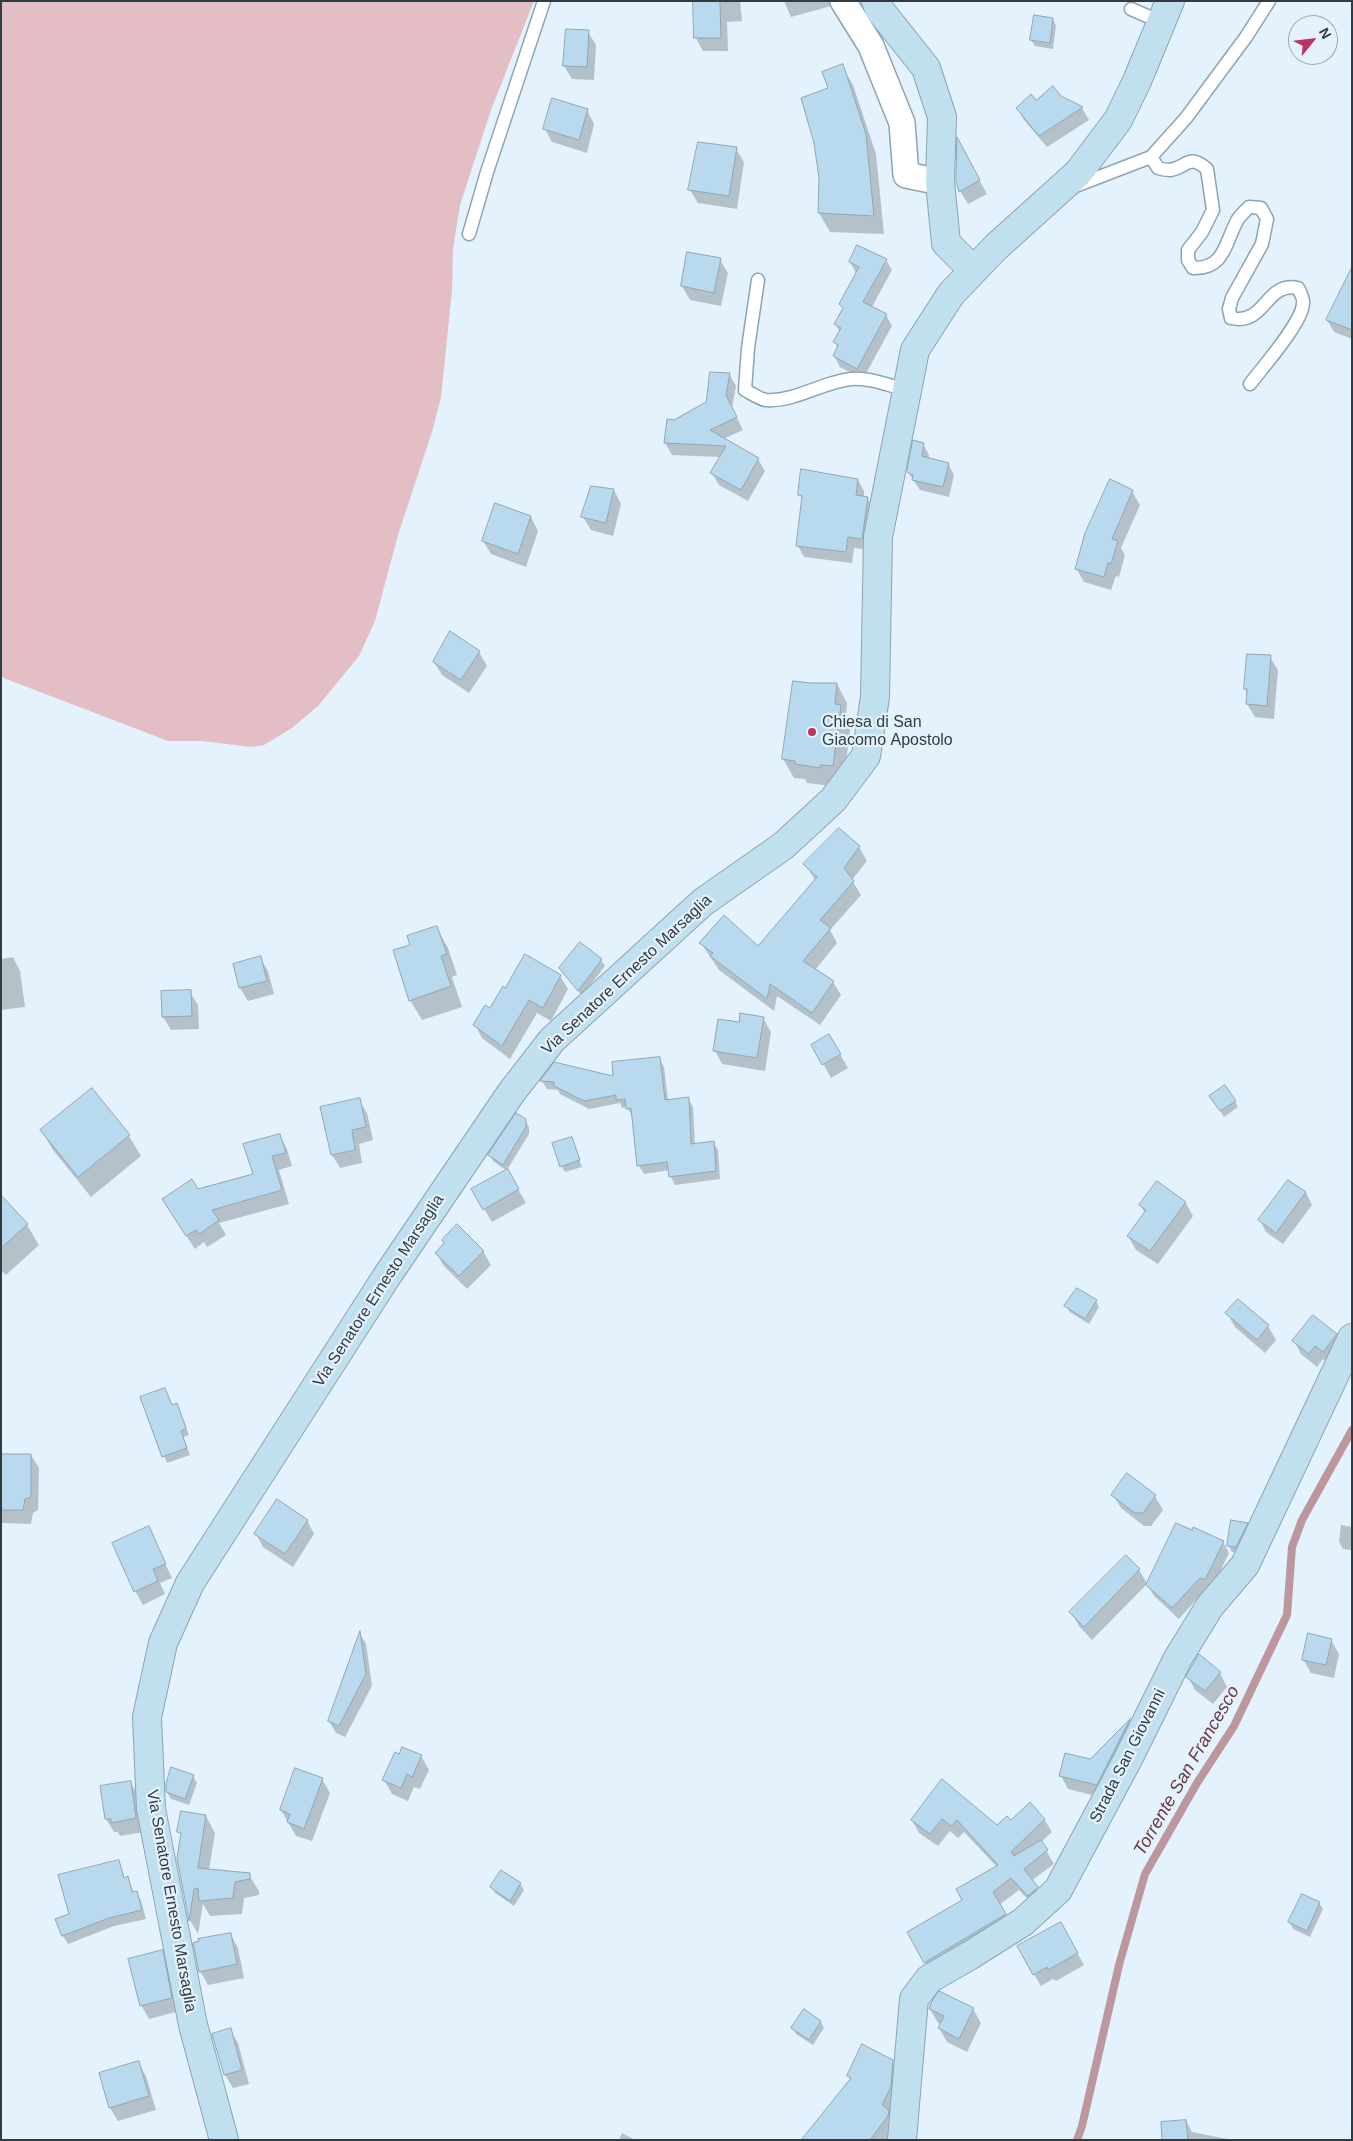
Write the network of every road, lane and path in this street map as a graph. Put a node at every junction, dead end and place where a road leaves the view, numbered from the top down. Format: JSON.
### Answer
{"nodes":[{"id":1,"x":544,"y":1,"type":"edge"},
{"id":2,"x":843,"y":1,"type":"edge"},
{"id":3,"x":876,"y":1,"type":"edge"},
{"id":4,"x":1269,"y":1,"type":"edge"},
{"id":5,"x":1131,"y":9,"type":"dead end"},
{"id":6,"x":1166,"y":12,"type":"edge"},
{"id":7,"x":1151,"y":158,"type":"junction"},
{"id":8,"x":940,"y":182,"type":"junction"},
{"id":9,"x":1059,"y":192,"type":"junction"},
{"id":10,"x":469,"y":234,"type":"dead end"},
{"id":11,"x":973,"y":270,"type":"junction"},
{"id":12,"x":758,"y":280,"type":"dead end"},
{"id":13,"x":1250,"y":384,"type":"dead end"},
{"id":14,"x":907,"y":390,"type":"junction"},
{"id":15,"x":1352,"y":1338,"type":"edge"},
{"id":16,"x":224,"y":2140,"type":"edge"},
{"id":17,"x":902,"y":2140,"type":"edge"}],
"edges":[{"from":1,"to":10,"type":"lane"},
{"from":2,"to":8,"type":"street"},
{"from":3,"to":8,"type":"street"},
{"from":4,"to":7,"type":"lane"},
{"from":5,"to":6,"type":"lane"},
{"from":6,"to":9,"type":"street","name":"Via Senatore Ernesto Marsaglia"},
{"from":7,"to":9,"type":"lane"},
{"from":7,"to":13,"type":"lane"},
{"from":8,"to":11,"type":"street"},
{"from":9,"to":11,"type":"street","name":"Via Senatore Ernesto Marsaglia"},
{"from":11,"to":14,"type":"street","name":"Via Senatore Ernesto Marsaglia"},
{"from":12,"to":14,"type":"lane"},
{"from":14,"to":16,"type":"street","name":"Via Senatore Ernesto Marsaglia"},
{"from":15,"to":17,"type":"street","name":"Strada San Giovanni"}]}
